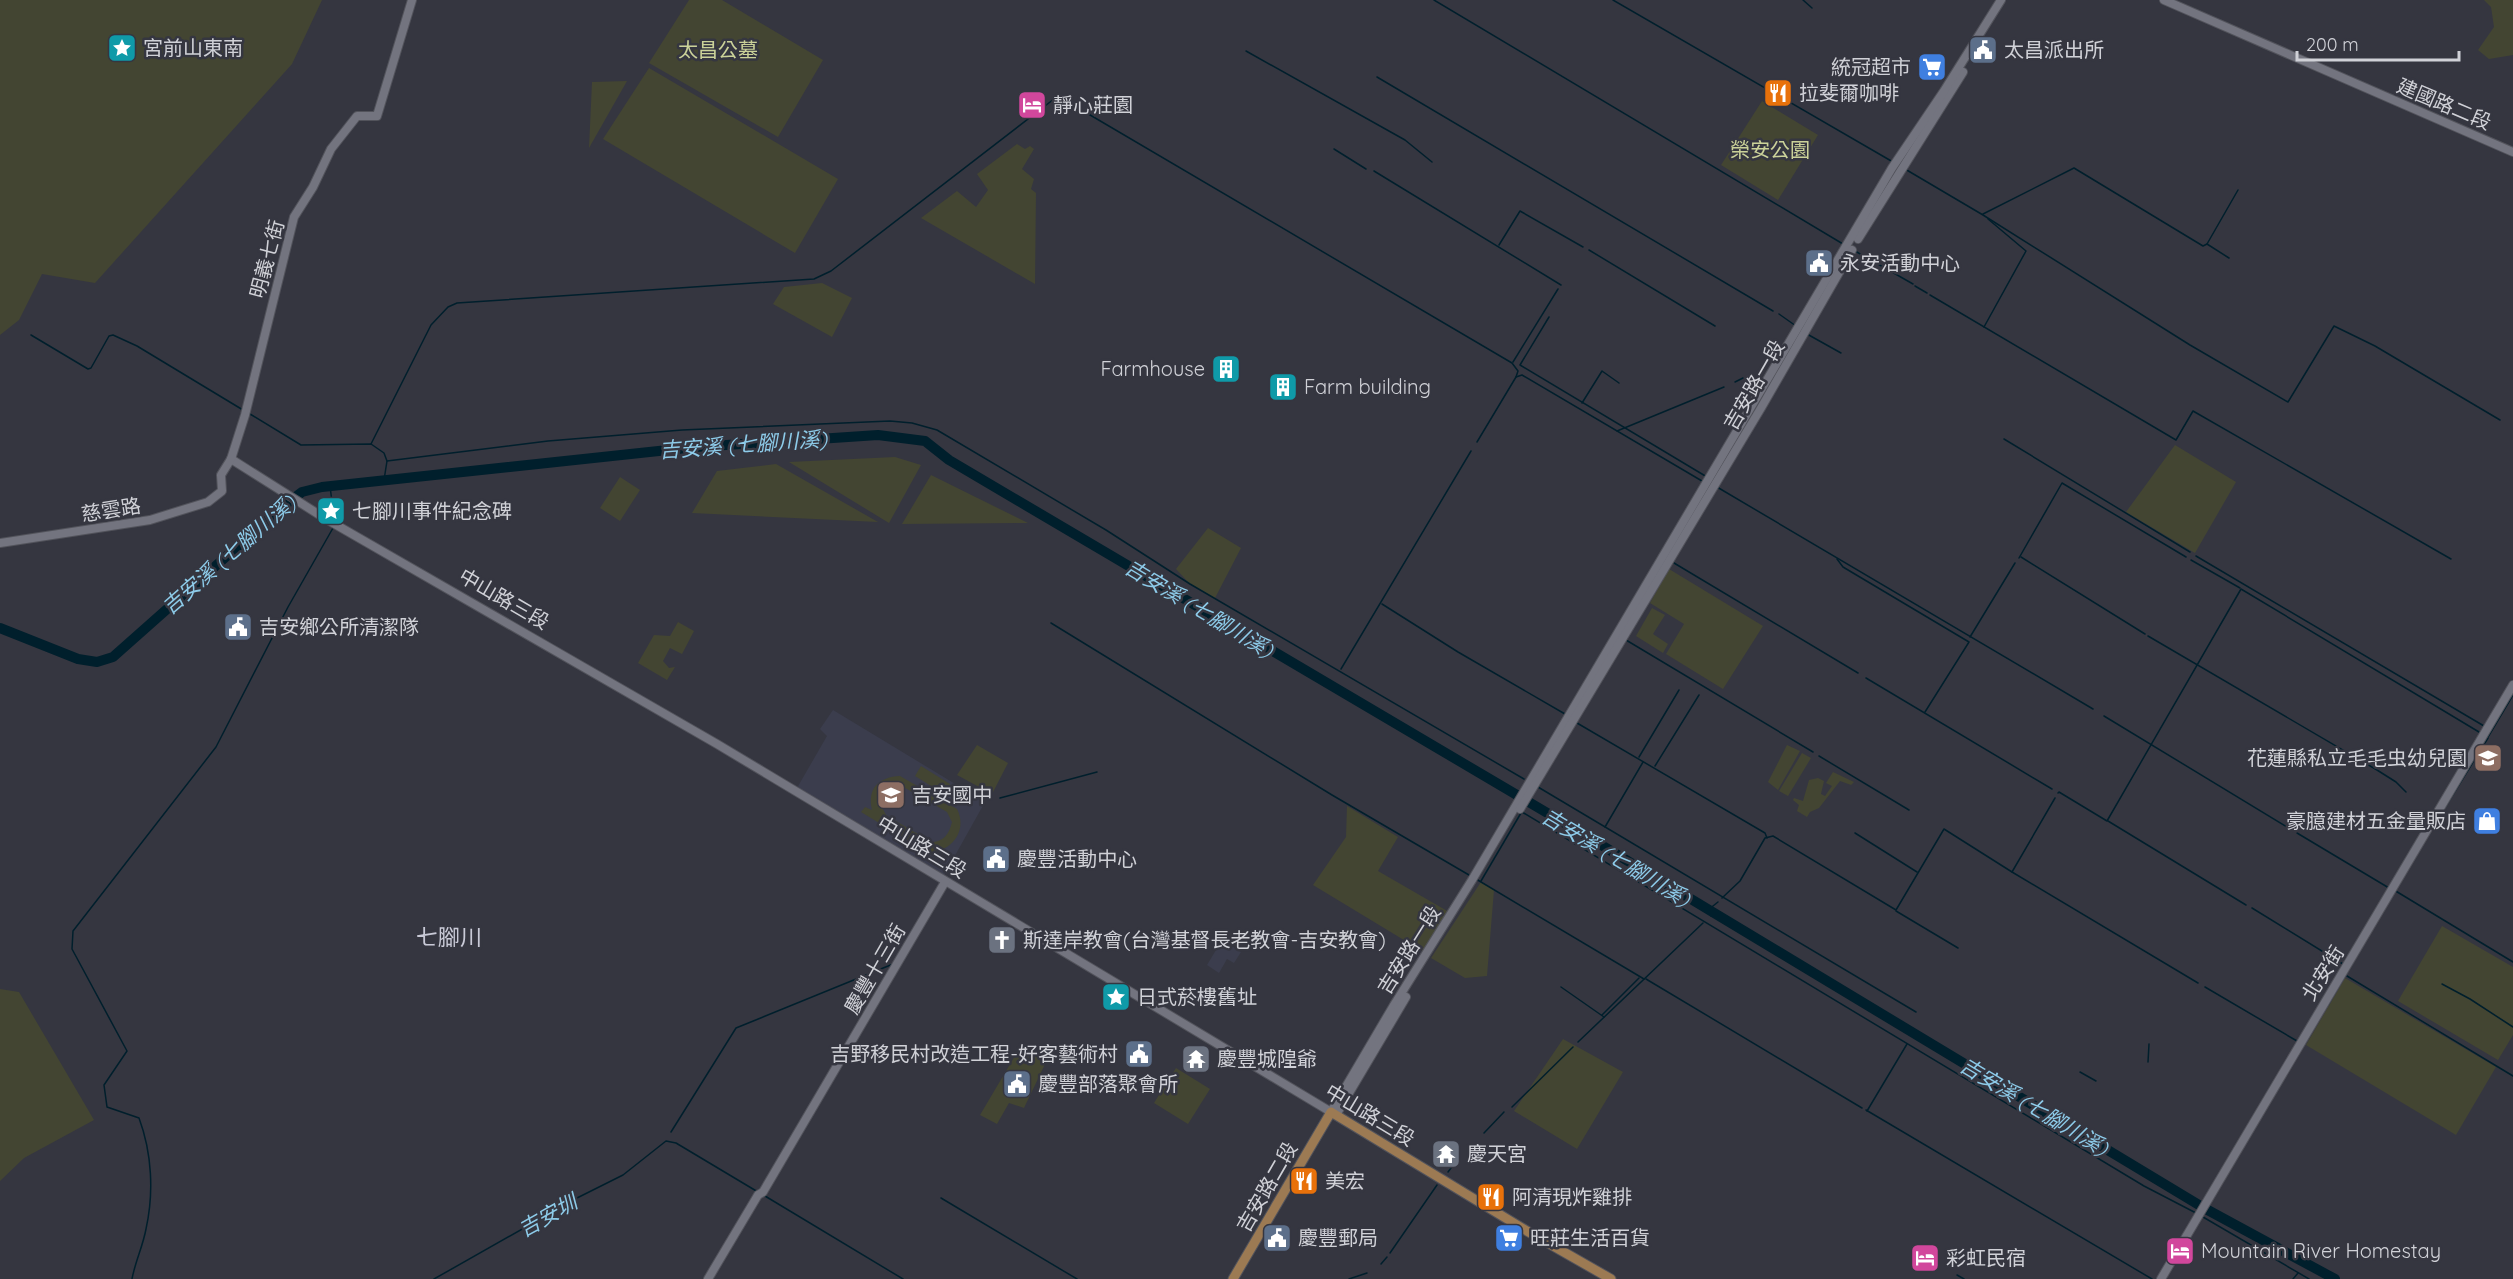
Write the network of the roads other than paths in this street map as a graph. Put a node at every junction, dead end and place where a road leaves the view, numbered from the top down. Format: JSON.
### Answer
{"nodes":[{"id":1,"x":412,"y":0,"type":"edge"},
{"id":2,"x":2003,"y":0,"type":"edge"},
{"id":3,"x":2164,"y":0,"type":"edge"},
{"id":4,"x":2513,"y":152,"type":"edge"},
{"id":5,"x":231,"y":459,"type":"junction"},
{"id":6,"x":222,"y":491,"type":"joint"},
{"id":7,"x":0,"y":543,"type":"edge"},
{"id":8,"x":2513,"y":686,"type":"edge"},
{"id":9,"x":945,"y":882,"type":"junction"},
{"id":10,"x":1334,"y":1114,"type":"junction"},
{"id":11,"x":708,"y":1279,"type":"edge"},
{"id":12,"x":1233,"y":1279,"type":"edge"},
{"id":13,"x":1239,"y":1279,"type":"edge"},
{"id":14,"x":1611,"y":1279,"type":"edge"},
{"id":15,"x":2161,"y":1279,"type":"edge"}],
"edges":[{"from":1,"to":5,"type":"street","name":"明義七街"},
{"from":2,"to":10,"type":"street","name":"吉安路一段"},
{"from":3,"to":4,"type":"street","name":"建國路二段"},
{"from":5,"to":6,"type":"street","name":"明義七街"},
{"from":5,"to":9,"type":"street","name":"中山路三段"},
{"from":6,"to":7,"type":"street","name":"慈雲路"},
{"from":8,"to":15,"type":"street","name":"北安街"},
{"from":9,"to":10,"type":"street","name":"中山路三段"},
{"from":9,"to":11,"type":"street","name":"慶豐十三街"},
{"from":10,"to":12,"type":"main road","name":"吉安路二段"},
{"from":10,"to":13,"type":"main road","name":"吉安路二段"},
{"from":10,"to":14,"type":"main road","name":"中山路三段"}]}
